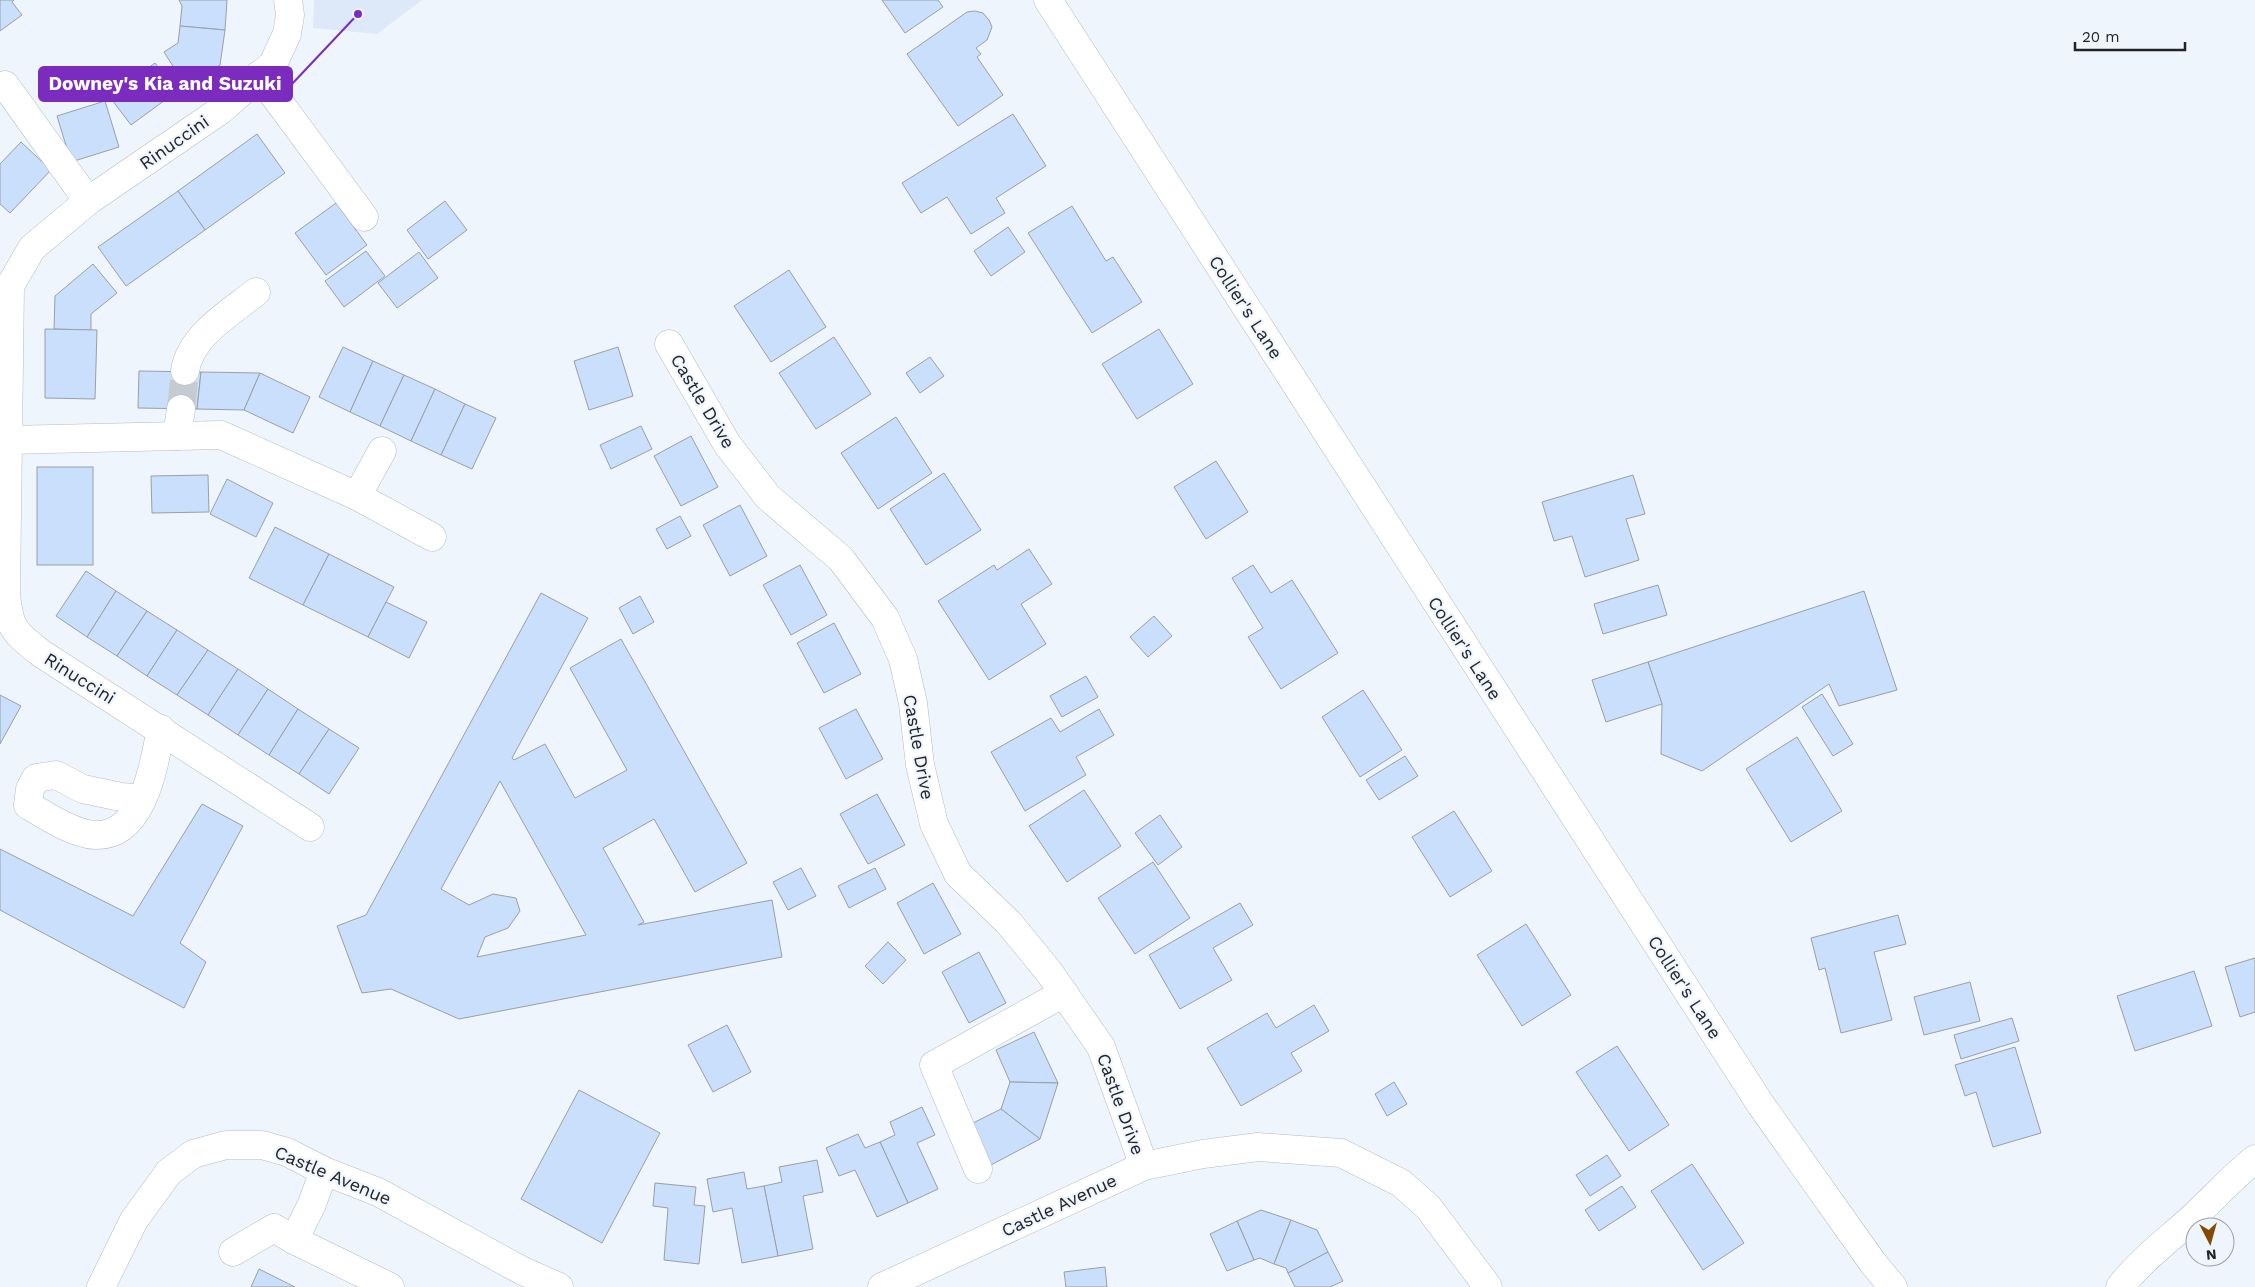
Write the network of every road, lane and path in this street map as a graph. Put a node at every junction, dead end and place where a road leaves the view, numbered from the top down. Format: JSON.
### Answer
{"nodes":[{"id":1,"x":288,"y":0,"type":"edge"},
{"id":2,"x":1048,"y":0,"type":"edge"},
{"id":3,"x":259,"y":75,"type":"junction"},
{"id":4,"x":5,"y":85,"type":"dead end"},
{"id":5,"x":88,"y":201,"type":"junction"},
{"id":6,"x":364,"y":217,"type":"dead end"},
{"id":7,"x":256,"y":292,"type":"dead end"},
{"id":8,"x":669,"y":344,"type":"dead end"},
{"id":9,"x":185,"y":371,"type":"tunnel mouth"},
{"id":10,"x":4,"y":388,"type":"edge"},
{"id":11,"x":181,"y":409,"type":"tunnel mouth"},
{"id":12,"x":177,"y":436,"type":"junction"},
{"id":13,"x":8,"y":440,"type":"junction"},
{"id":14,"x":382,"y":451,"type":"dead end"},
{"id":15,"x":357,"y":496,"type":"junction"},
{"id":16,"x":432,"y":537,"type":"dead end"},
{"id":17,"x":161,"y":729,"type":"junction"},
{"id":18,"x":142,"y":799,"type":"dead end"},
{"id":19,"x":310,"y":827,"type":"dead end"},
{"id":20,"x":1064,"y":993,"type":"junction"},
{"id":21,"x":2255,"y":1159,"type":"edge"},
{"id":22,"x":1144,"y":1166,"type":"junction"},
{"id":23,"x":978,"y":1169,"type":"dead end"},
{"id":24,"x":324,"y":1171,"type":"junction"},
{"id":25,"x":294,"y":1240,"type":"junction"},
{"id":26,"x":233,"y":1252,"type":"dead end"},
{"id":27,"x":101,"y":1287,"type":"edge"},
{"id":28,"x":390,"y":1287,"type":"edge"},
{"id":29,"x":558,"y":1287,"type":"edge"},
{"id":30,"x":882,"y":1287,"type":"edge"},
{"id":31,"x":1488,"y":1287,"type":"edge"},
{"id":32,"x":1893,"y":1287,"type":"edge"},
{"id":33,"x":2120,"y":1287,"type":"edge"}],
"edges":[{"from":1,"to":3,"type":"street","name":"Rinuccini"},
{"from":2,"to":32,"type":"street","name":"Collier's Lane"},
{"from":3,"to":5,"type":"street","name":"Rinuccini"},
{"from":3,"to":6,"type":"street"},
{"from":4,"to":5,"type":"street"},
{"from":5,"to":10,"type":"street","name":"Rinuccini"},
{"from":7,"to":9,"type":"street"},
{"from":8,"to":20,"type":"street","name":"Castle Drive"},
{"from":10,"to":13,"type":"street","name":"Rinuccini"},
{"from":11,"to":12,"type":"street"},
{"from":12,"to":13,"type":"street"},
{"from":12,"to":15,"type":"street"},
{"from":13,"to":17,"type":"street","name":"Rinuccini"},
{"from":14,"to":15,"type":"street"},
{"from":15,"to":16,"type":"street"},
{"from":17,"to":18,"type":"street"},
{"from":17,"to":19,"type":"street","name":"Rinuccini"},
{"from":20,"to":22,"type":"street","name":"Castle Drive"},
{"from":20,"to":23,"type":"street"},
{"from":21,"to":33,"type":"street"},
{"from":22,"to":30,"type":"street","name":"Castle Avenue"},
{"from":22,"to":31,"type":"street","name":"Castle Avenue"},
{"from":24,"to":25,"type":"street"},
{"from":24,"to":27,"type":"street","name":"Castle Avenue"},
{"from":24,"to":29,"type":"street","name":"Castle Avenue"},
{"from":25,"to":26,"type":"street"},
{"from":25,"to":28,"type":"street"}]}
